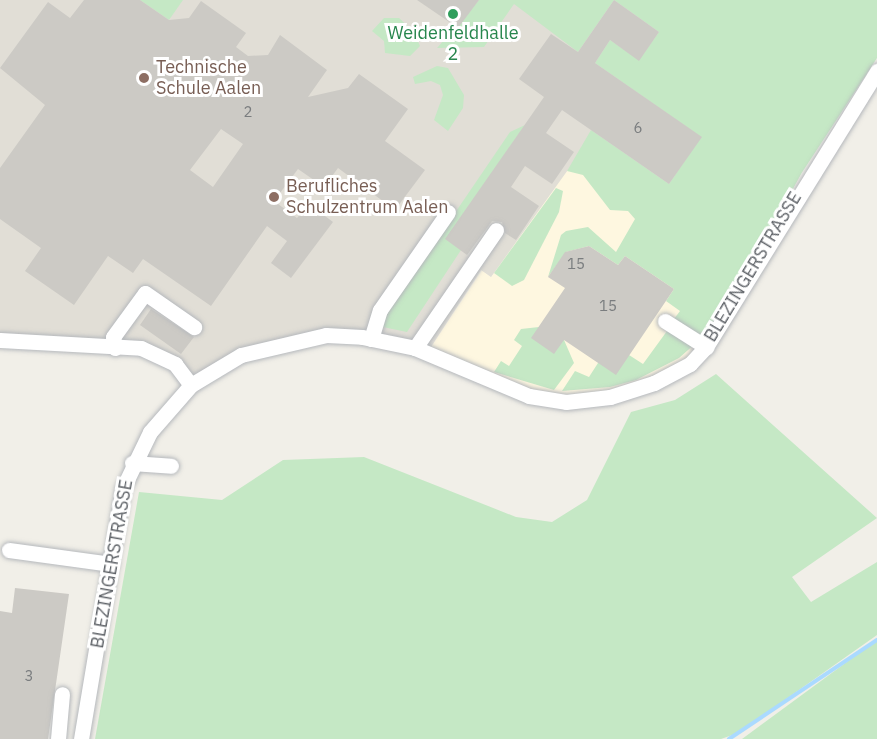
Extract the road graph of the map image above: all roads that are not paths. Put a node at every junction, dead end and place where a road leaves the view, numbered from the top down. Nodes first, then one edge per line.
1 (877, 71) edge
2 (448, 212) dead end
3 (496, 230) dead end
4 (665, 321) dead end
5 (194, 327) dead end
6 (370, 339) junction
7 (0, 340) edge
8 (706, 347) junction
9 (115, 348) junction
10 (416, 348) junction
11 (191, 385) junction
12 (132, 463) junction
13 (171, 466) dead end
14 (9, 550) dead end
15 (111, 564) junction
16 (62, 694) dead end
17 (58, 739) edge
18 (81, 739) edge

1 - 8 street, BLEZINGERSTRASSE
2 - 6 street
3 - 10 street
4 - 8 street
5 - 9 street
6 - 10 street, BLEZINGERSTRASSE
6 - 11 street, BLEZINGERSTRASSE
7 - 9 street
8 - 10 street, BLEZINGERSTRASSE
9 - 11 street
11 - 12 street, BLEZINGERSTRASSE
12 - 13 street
12 - 15 street, BLEZINGERSTRASSE
14 - 15 street
15 - 18 street, BLEZINGERSTRASSE
16 - 17 street

